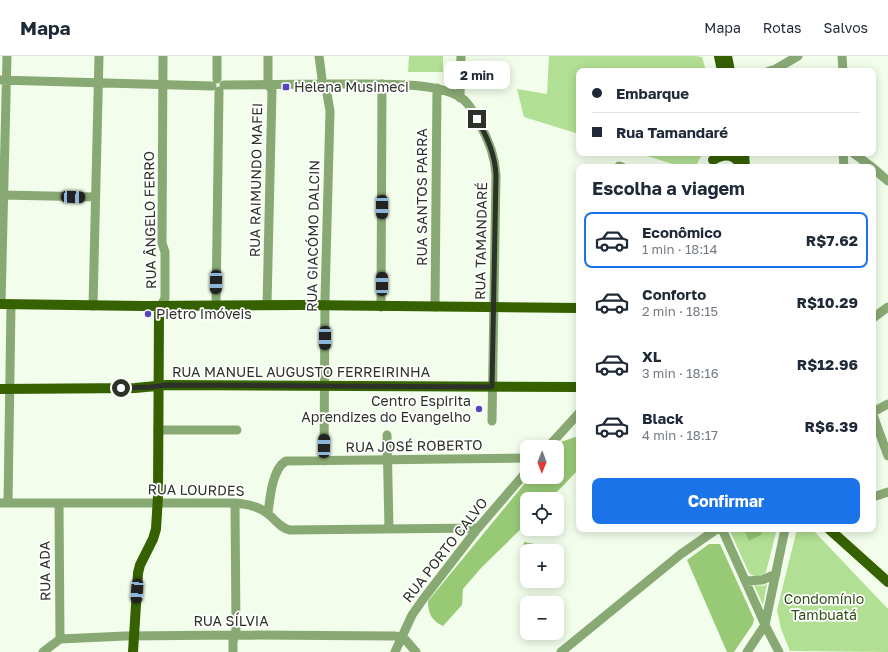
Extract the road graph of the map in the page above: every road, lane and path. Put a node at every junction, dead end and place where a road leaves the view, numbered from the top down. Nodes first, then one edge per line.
1 (7, 56) edge
2 (99, 56) edge
3 (163, 56) edge
4 (217, 56) edge
5 (268, 56) edge
6 (319, 56) edge
7 (461, 56) edge
8 (719, 56) edge
9 (727, 56) edge
10 (798, 56) edge
11 (842, 56) edge
12 (721, 68) edge
13 (729, 68) edge
14 (777, 68) edge
15 (843, 68) edge
16 (3, 80) edge
17 (99, 83) junction
18 (324, 84) junction
19 (382, 84) junction
20 (163, 85) junction
21 (268, 85) junction
22 (218, 86) junction
23 (437, 88) junction
24 (460, 98) junction
25 (730, 156) edge
26 (857, 156) edge
27 (741, 164) edge
28 (869, 164) edge
29 (876, 170) edge
30 (888, 181) edge
31 (3, 195) junction
32 (95, 197) junction
33 (0, 304) edge
34 (11, 305) junction
35 (216, 305) junction
36 (267, 305) junction
37 (93, 306) junction
38 (162, 306) junction
39 (325, 306) junction
40 (381, 307) junction
41 (435, 307) junction
42 (888, 307) edge
43 (493, 308) junction
44 (576, 308) edge
45 (876, 316) edge
46 (159, 386) junction
47 (325, 386) junction
48 (492, 387) junction
49 (576, 387) edge
50 (5, 389) edge
51 (888, 404) edge
52 (876, 411) edge
53 (576, 416) edge
54 (492, 421) dead end
55 (876, 422) edge
56 (158, 430) junction
57 (237, 430) dead end
58 (387, 435) dead end
59 (554, 440) edge
60 (888, 456) edge
61 (520, 458) edge
62 (387, 460) junction
63 (324, 461) junction
64 (520, 479) edge
65 (888, 492) edge
66 (876, 496) edge
67 (158, 502) junction
68 (4, 503) edge
69 (59, 503) junction
70 (235, 503) junction
71 (268, 513) junction
72 (478, 528) junction
73 (389, 529) junction
74 (713, 532) edge
75 (723, 532) edge
76 (784, 532) edge
77 (832, 532) edge
78 (843, 532) edge
79 (776, 574) junction
80 (888, 574) edge
81 (746, 581) junction
82 (888, 582) edge
83 (765, 625) junction
84 (235, 635) junction
85 (134, 636) junction
86 (403, 637) junction
87 (60, 639) junction
88 (44, 652) edge
89 (133, 652) edge
90 (233, 652) edge
91 (395, 652) edge
92 (416, 652) edge
93 (561, 652) edge
94 (746, 652) edge
95 (779, 652) edge

1 - 16 street
2 - 17 street
3 - 20 street, RUA ÂNGELO FERRO
4 - 22 street
5 - 21 street, RUA RAIMUNDO MAFEI
6 - 18 street, RUA GIACÓMO DALCIN
7 - 24 street
8 - 12 main road
9 - 13 main road
10 - 14 street
11 - 15 street
16 - 17 street, RUA TAMANDARÉ
16 - 31 street
17 - 20 street, RUA TAMANDARÉ
17 - 32 street
18 - 19 street, RUA TAMANDARÉ
18 - 21 street, RUA TAMANDARÉ
18 - 39 street, RUA GIACÓMO DALCIN
19 - 23 street, RUA TAMANDARÉ
19 - 40 street
20 - 22 street, RUA TAMANDARÉ
20 - 38 street, RUA ÂNGELO FERRO
21 - 22 street, RUA TAMANDARÉ
21 - 36 street, RUA RAIMUNDO MAFEI
22 - 35 street
23 - 24 street, RUA TAMANDARÉ
23 - 41 street, RUA SANTOS PARRA
24 - 43 street, RUA TAMANDARÉ
25 - 27 main road
26 - 28 street
29 - 30 street
31 - 32 street
31 - 33 street
32 - 37 street
33 - 34 main road
34 - 37 main road
34 - 50 street
35 - 36 main road
35 - 38 main road
36 - 39 main road
37 - 38 main road
38 - 46 main road, RUA ÂNGELO FERRO
39 - 40 main road
39 - 47 street, RUA GIACÓMO DALCIN
40 - 41 main road
41 - 43 main road
42 - 45 street
43 - 44 main road
43 - 48 street, RUA TAMANDARÉ
46 - 47 main road, RUA MANUEL AUGUSTO FERREIRINHA
46 - 50 main road, RUA MANUEL AUGUSTO FERREIRINHA
46 - 56 main road, RUA ÂNGELO FERRO
47 - 48 main road, RUA MANUEL AUGUSTO FERREIRINHA
47 - 63 street, RUA GIACÓMO DALCIN
48 - 49 main road, RUA MANUEL AUGUSTO FERREIRINHA
48 - 54 street, RUA TAMANDARÉ
50 - 68 street
51 - 52 street
53 - 59 street
55 - 60 street
56 - 57 street
56 - 67 main road, RUA ÂNGELO FERRO
58 - 62 street
61 - 62 street, RUA JOSÉ ROBERTO
62 - 63 street, RUA JOSÉ ROBERTO
62 - 73 street
63 - 71 street, RUA JOSÉ ROBERTO
64 - 72 street, RUA PORTO CALVO
65 - 66 street
67 - 69 street, RUA LOURDES
67 - 70 street, RUA LOURDES
67 - 85 main road, RUA ÂNGELO FERRO
68 - 69 street, RUA LOURDES
69 - 87 street, RUA ADA
70 - 71 street, RUA LOURDES
70 - 84 street
71 - 73 street, RUA LOURDES
72 - 73 street, RUA LOURDES
72 - 86 street, RUA PORTO CALVO
74 - 93 street
75 - 81 street
76 - 79 street
77 - 82 main road
78 - 80 main road
79 - 81 street
79 - 83 street
81 - 83 street
83 - 94 street
83 - 95 street
84 - 85 street, RUA SÍLVIA
84 - 86 street, RUA SÍLVIA
84 - 90 street
85 - 87 street, RUA SÍLVIA
85 - 89 main road, RUA ÂNGELO FERRO
86 - 91 street, RUA PORTO CALVO
86 - 92 street
87 - 88 street

